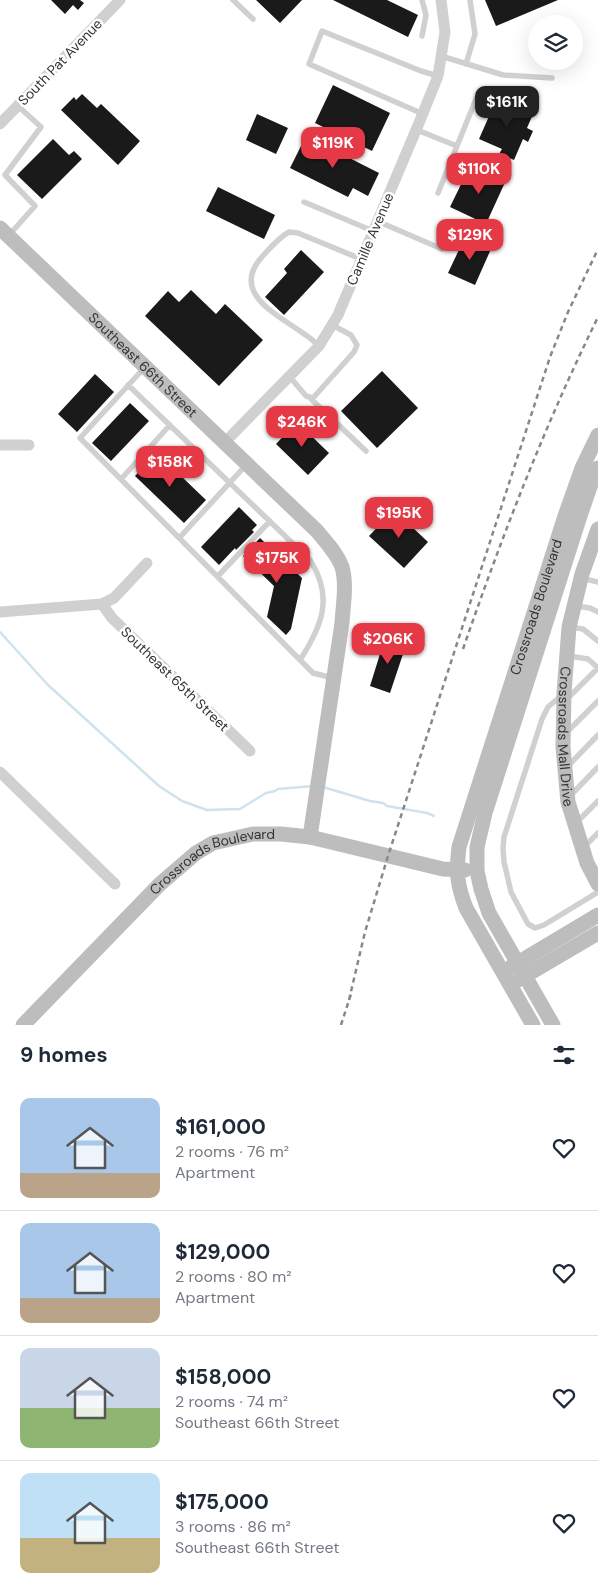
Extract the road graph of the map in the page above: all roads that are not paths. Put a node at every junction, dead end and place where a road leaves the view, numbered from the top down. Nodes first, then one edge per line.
1 (120, 0) edge
2 (233, 0) edge
3 (422, 0) edge
4 (441, 0) edge
5 (470, 0) edge
6 (254, 19) dead end
7 (422, 36) dead end
8 (441, 56) junction
9 (466, 64) junction
10 (438, 76) junction
11 (552, 78) dead end
12 (476, 99) dead end
13 (18, 106) junction
14 (423, 114) junction
15 (0, 124) edge
16 (417, 130) junction
17 (457, 146) junction
18 (438, 194) dead end
19 (304, 202) dead end
20 (375, 226) junction
21 (4, 232) edge
22 (442, 249) dead end
23 (361, 259) junction
24 (332, 326) junction
25 (319, 346) junction
26 (145, 367) junction
27 (290, 377) junction
28 (128, 385) junction
29 (309, 397) junction
30 (170, 425) junction
31 (598, 435) edge
32 (225, 442) junction
33 (29, 445) dead end
34 (0, 446) edge
35 (366, 451) dead end
36 (247, 464) junction
37 (598, 468) edge
38 (122, 478) junction
39 (229, 482) junction
40 (270, 521) junction
41 (598, 528) edge
42 (180, 537) junction
43 (593, 556) edge
44 (147, 563) dead end
45 (218, 576) junction
46 (581, 578) junction
47 (598, 582) edge
48 (102, 604) junction
49 (574, 606) junction
50 (0, 612) edge
51 (598, 612) edge
52 (569, 627) junction
53 (598, 641) edge
54 (566, 655) junction
55 (300, 660) junction
56 (598, 668) edge
57 (333, 678) junction
58 (564, 698) junction
59 (598, 701) edge
60 (598, 735) edge
61 (564, 736) junction
62 (250, 751) dead end
63 (598, 767) edge
64 (565, 768) junction
65 (0, 772) edge
66 (568, 798) junction
67 (598, 801) edge
68 (575, 824) junction
69 (598, 833) edge
70 (310, 837) junction
71 (582, 849) junction
72 (594, 867) edge
73 (456, 869) junction
74 (476, 871) junction
75 (115, 884) dead end
76 (598, 884) edge
77 (598, 892) edge
78 (598, 915) edge
79 (598, 933) edge
80 (521, 970) junction
81 (507, 978) junction
82 (22, 1025) edge
83 (533, 1025) edge
84 (553, 1025) edge

1 - 13 street, South Pat Avenue
2 - 6 lane
3 - 7 lane
4 - 8 street, Camille Avenue
5 - 9 lane
8 - 9 lane
8 - 10 street, Camille Avenue
9 - 11 lane
10 - 14 street, Camille Avenue
10 - 14 lane
12 - 17 lane
13 - 15 street, South Pat Avenue
13 - 21 lane
14 - 16 street, Camille Avenue
16 - 17 lane
16 - 20 street, Camille Avenue
17 - 18 lane
19 - 20 lane
20 - 22 lane
20 - 23 street, Camille Avenue
21 - 26 main road, Southeast 66th Street
23 - 24 street, Camille Avenue
23 - 25 lane
24 - 25 street, Camille Avenue
24 - 29 lane
25 - 27 street, Camille Avenue
26 - 28 lane
26 - 32 main road, Southeast 66th Street
27 - 29 lane
27 - 32 street, Camille Avenue
28 - 30 lane
28 - 38 lane
29 - 35 lane
30 - 38 lane
30 - 39 lane
31 - 73 main road, Crossroads Boulevard
32 - 36 main road, Southeast 66th Street
33 - 34 street
36 - 39 lane
36 - 57 main road, Southeast 66th Street
37 - 74 main road, Crossroads Boulevard
38 - 42 lane
39 - 40 lane
39 - 42 lane
40 - 45 lane
40 - 55 lane
41 - 43 main road, Crossroads Mall Drive
42 - 45 lane
43 - 46 main road, Crossroads Mall Drive
44 - 48 street
45 - 55 lane
46 - 47 lane
46 - 49 main road, Crossroads Mall Drive
48 - 50 street
48 - 62 street, Southeast 65th Street
49 - 51 lane
49 - 52 main road, Crossroads Mall Drive
52 - 53 lane
52 - 54 main road, Crossroads Mall Drive
54 - 56 lane
54 - 58 main road, Crossroads Mall Drive
55 - 57 lane
56 - 58 lane
57 - 70 main road, Southeast 66th Street
58 - 61 main road, Crossroads Mall Drive
58 - 77 lane
59 - 61 lane
60 - 64 lane
61 - 64 main road, Crossroads Mall Drive
63 - 66 lane
64 - 66 main road, Crossroads Mall Drive
65 - 75 street
66 - 68 main road, Crossroads Mall Drive
67 - 68 lane
68 - 71 main road, Crossroads Mall Drive
69 - 71 lane
70 - 73 main road, Crossroads Boulevard
70 - 82 main road, Crossroads Boulevard
71 - 72 main road, Crossroads Mall Drive
72 - 76 main road, Crossroads Mall Drive
73 - 74 main road, Crossroads Boulevard
73 - 81 main road
74 - 80 main road
78 - 80 main road
79 - 80 main road
80 - 81 main road
80 - 84 main road
81 - 83 main road

